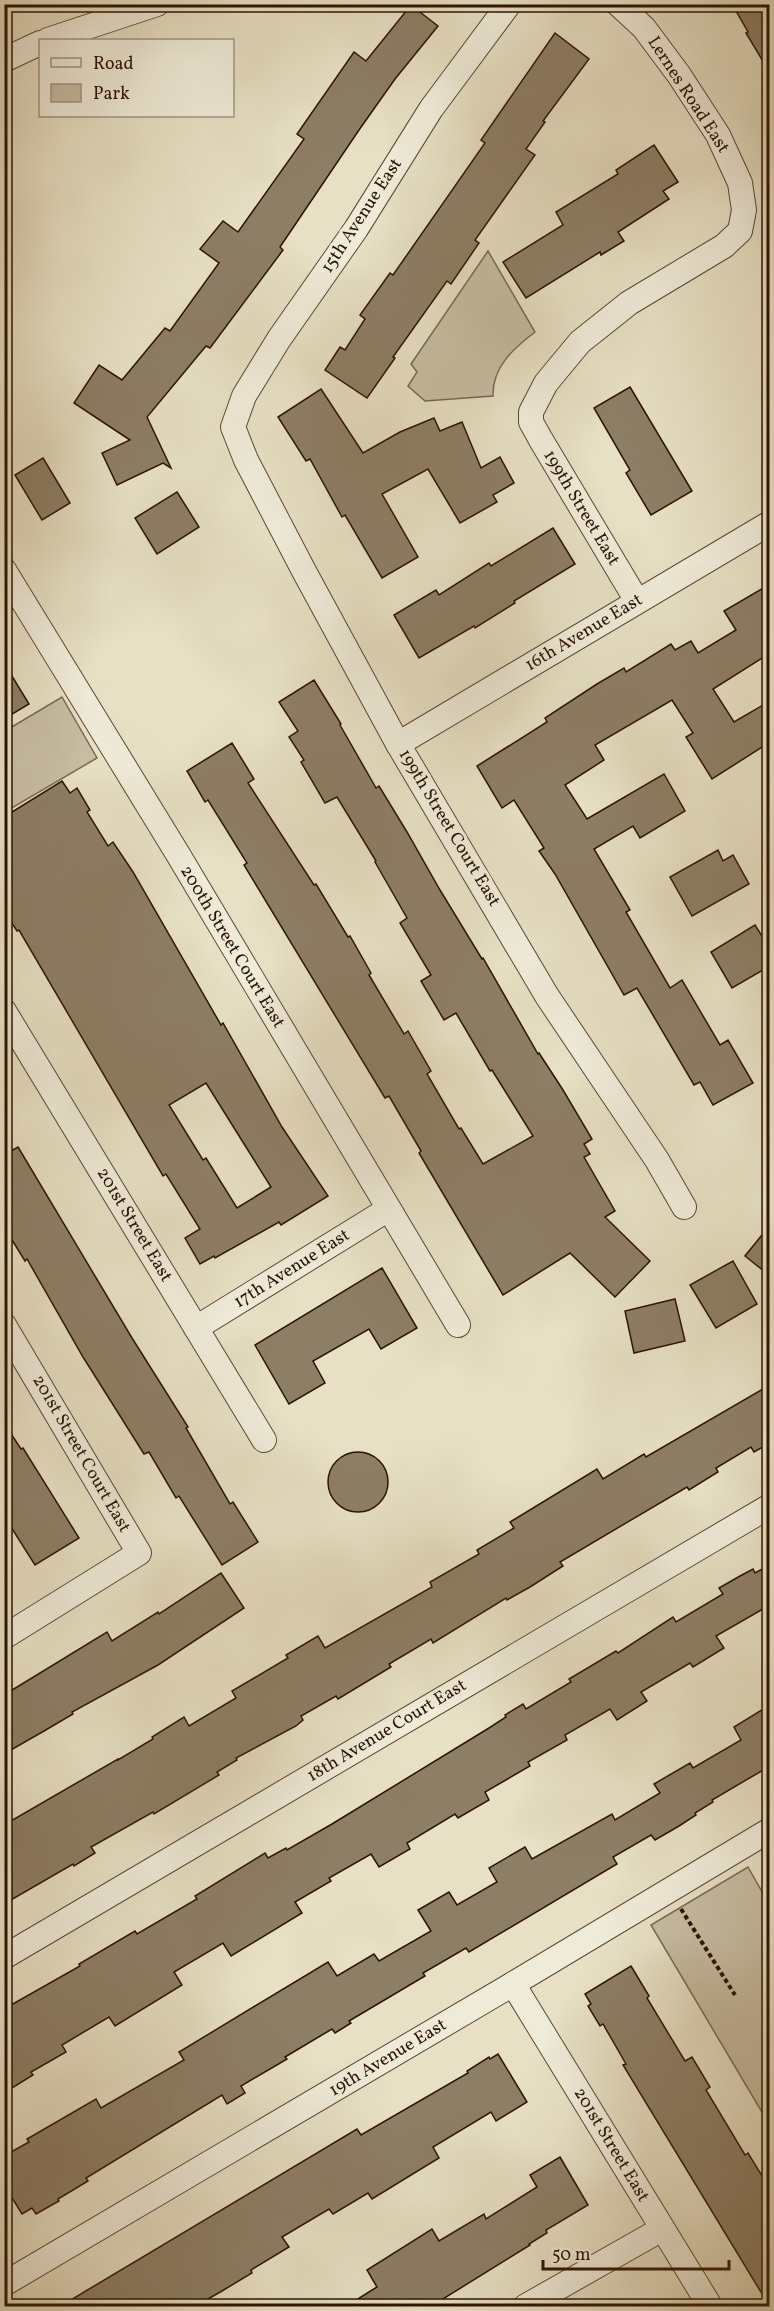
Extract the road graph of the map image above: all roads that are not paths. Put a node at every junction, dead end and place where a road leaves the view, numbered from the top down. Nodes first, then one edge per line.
1 (157, 4) edge
2 (509, 4) edge
3 (618, 4) edge
4 (51, 39) edge
5 (39, 43) edge
6 (4, 60) edge
7 (531, 412) joint
8 (236, 436) joint
9 (770, 523) edge
10 (4, 570) edge
11 (637, 601) junction
12 (398, 744) junction
13 (4, 1011) edge
14 (684, 1207) dead end
15 (387, 1210) junction
16 (458, 1325) dead end
17 (196, 1328) junction
18 (7, 1334) edge
19 (264, 1440) dead end
20 (770, 1506) edge
21 (4, 1637) edge
22 (770, 1830) edge
23 (4, 1957) edge
24 (513, 1984) junction
25 (662, 2229) junction
26 (5, 2282) edge
27 (526, 2307) edge
28 (710, 2307) edge

1 - 4 street
2 - 8 street, 15th Avenue East
3 - 7 street, Lernes Road East
5 - 6 street
7 - 11 street, 199th Street East
8 - 12 street, 199th Street Court East
9 - 11 street, 16th Avenue East
10 - 15 street, 200th Street Court East
11 - 12 street, 16th Avenue East
12 - 14 street, 199th Street Court East
13 - 17 street, 201st Street East
15 - 16 street, 200th Street Court East
15 - 17 street, 17th Avenue East
17 - 19 street, 201st Street East
18 - 21 street, 201st Street Court East
20 - 23 street, 18th Avenue Court East
22 - 24 street, 19th Avenue East
24 - 25 street, 201st Street East
24 - 26 street, 19th Avenue East
25 - 27 street
25 - 28 street, 201st Street East

